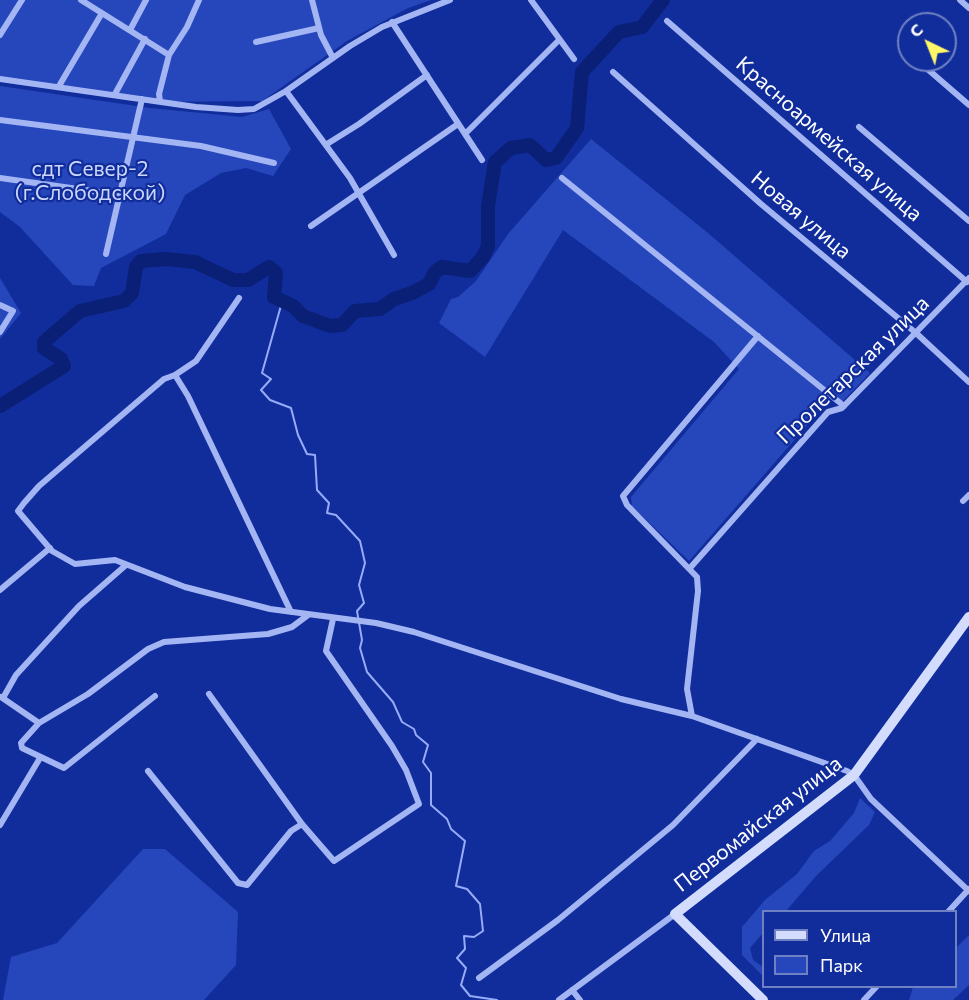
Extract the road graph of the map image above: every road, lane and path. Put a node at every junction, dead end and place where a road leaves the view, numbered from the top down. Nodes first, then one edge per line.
1 (22, 0) edge
2 (146, 0) edge
3 (199, 0) edge
4 (312, 0) edge
5 (450, 0) edge
6 (531, 0) edge
7 (960, 0) edge
8 (86, 1) edge
9 (969, 8) edge
10 (102, 12) junction
11 (667, 21) dead end
12 (392, 22) junction
13 (319, 28) junction
14 (130, 30) junction
15 (0, 35) edge
16 (145, 39) junction
17 (559, 40) junction
18 (256, 42) dead end
19 (170, 55) junction
20 (333, 58) junction
21 (573, 59) dead end
22 (613, 72) dead end
23 (931, 72) edge
24 (427, 75) junction
25 (0, 79) edge
26 (59, 86) junction
27 (286, 91) junction
28 (115, 94) junction
29 (142, 99) junction
30 (160, 101) junction
31 (969, 105) edge
32 (0, 120) edge
33 (458, 123) junction
34 (859, 127) dead end
35 (465, 134) junction
36 (133, 137) junction
37 (327, 144) junction
38 (482, 160) dead end
39 (274, 163) dead end
40 (0, 178) edge
41 (562, 178) dead end
42 (358, 193) junction
43 (121, 195) junction
44 (969, 221) edge
45 (311, 226) dead end
46 (106, 254) dead end
47 (394, 255) dead end
48 (968, 281) edge
49 (239, 298) dead end
50 (0, 305) edge
51 (0, 332) edge
52 (916, 333) junction
53 (758, 336) junction
54 (175, 375) junction
55 (969, 381) edge
56 (844, 406) junction
57 (969, 495) edge
58 (963, 501) dead end
59 (50, 548) junction
60 (126, 565) junction
61 (690, 568) junction
62 (0, 590) edge
63 (291, 612) junction
64 (308, 615) junction
65 (969, 617) edge
66 (333, 619) junction
67 (209, 693) dead end
68 (155, 696) dead end
69 (1, 698) edge
70 (692, 716) junction
71 (39, 723) junction
72 (758, 739) junction
73 (40, 758) junction
74 (148, 771) dead end
75 (854, 775) junction
76 (0, 824) edge
77 (302, 824) junction
78 (969, 890) edge
79 (950, 910) edge
80 (675, 914) junction
81 (478, 978) dead end
82 (876, 988) edge
83 (572, 990) junction
84 (559, 1000) edge
85 (580, 1000) edge
86 (763, 1000) edge
87 (864, 1000) edge

1 - 15 street
2 - 14 street
3 - 19 street
4 - 13 street
5 - 12 street
6 - 17 street
7 - 9 street
8 - 10 street
10 - 14 street
10 - 26 street
11 - 48 street, Красноармейская улица
12 - 20 street
12 - 24 street
13 - 18 street
13 - 20 street
14 - 16 street
16 - 19 street
16 - 28 street
17 - 21 street
17 - 35 street
19 - 30 street
20 - 27 street
22 - 52 street, Новая улица
23 - 31 street
24 - 33 street
24 - 37 street
25 - 26 street
26 - 28 street
27 - 30 street
27 - 37 street
28 - 29 street
29 - 30 street
29 - 36 street
32 - 36 street
33 - 35 street
33 - 42 street
34 - 44 street
35 - 38 street
36 - 39 street
36 - 43 street
37 - 42 street
40 - 43 street
41 - 53 street
42 - 45 street
42 - 47 street
43 - 46 street
48 - 52 street, Пролетарская улица
49 - 54 street
50 - 51 street
52 - 55 street, Новая улица
52 - 56 street, Пролетарская улица
53 - 56 street
53 - 61 street
54 - 59 street
54 - 63 street
56 - 61 street, Пролетарская улица
57 - 58 street
59 - 60 street
59 - 62 street
60 - 63 street
60 - 69 street
61 - 70 street
63 - 64 street
64 - 66 street
64 - 71 street
65 - 75 street, Первомайская улица
66 - 70 street
66 - 77 street
67 - 77 street
68 - 73 street
69 - 71 street
70 - 72 street
71 - 73 street
72 - 75 street
72 - 81 street
73 - 76 street
74 - 77 street
75 - 78 street
75 - 80 street, Первомайская улица
78 - 79 street
80 - 83 street, Первомайская улица
80 - 86 street
82 - 87 street
83 - 84 street, Первомайская улица
83 - 85 street

